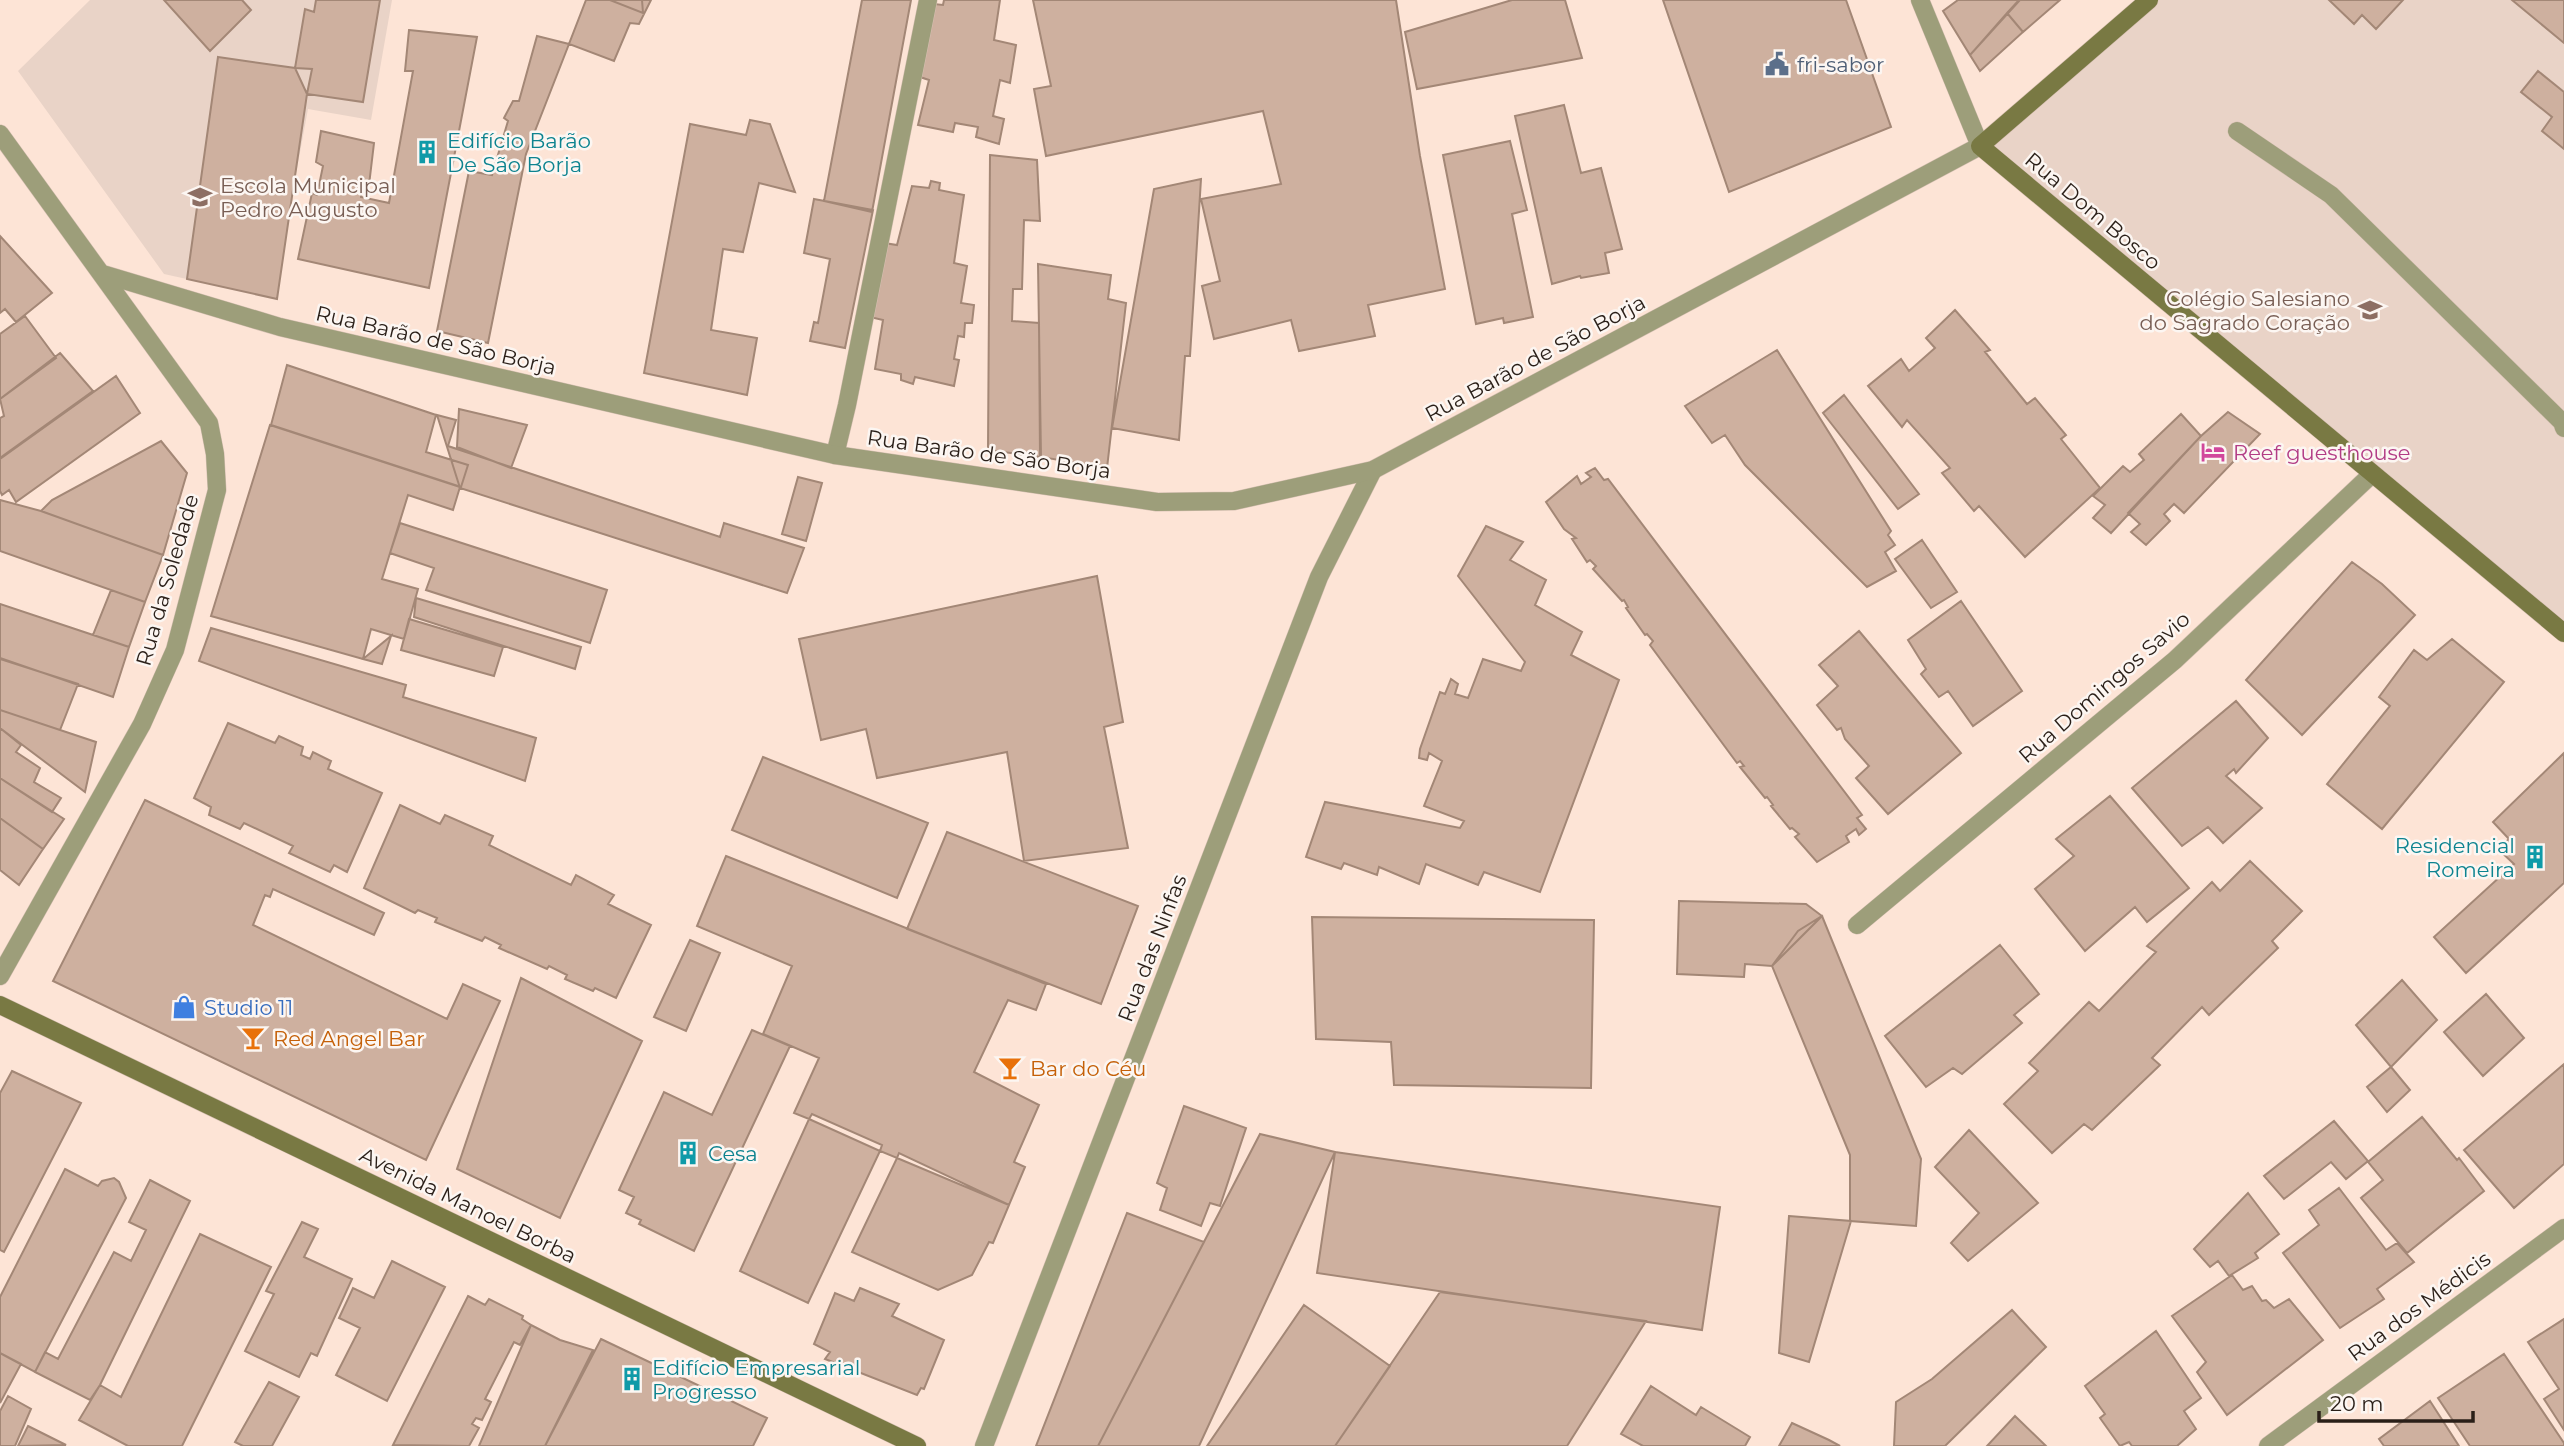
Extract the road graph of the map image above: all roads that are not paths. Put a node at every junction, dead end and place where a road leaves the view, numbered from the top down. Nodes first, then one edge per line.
1 (929, 0) edge
2 (1920, 0) edge
3 (2149, 0) edge
4 (2237, 131) dead end
5 (0, 134) edge
6 (1980, 146) junction
7 (103, 274) junction
8 (2564, 428) edge
9 (835, 455) junction
10 (1373, 470) junction
11 (2372, 474) junction
12 (2564, 633) edge
13 (1857, 925) dead end
14 (0, 976) edge
15 (0, 1005) edge
16 (2564, 1228) edge
17 (916, 1446) edge
18 (984, 1446) edge
19 (2268, 1446) edge

1 - 9 street
2 - 6 street
3 - 6 main road
4 - 8 street
5 - 7 street
6 - 10 street, Rua Barão de São Borja
6 - 11 main road, Rua Dom Bosco
7 - 9 street, Rua Barão de São Borja
7 - 14 street, Rua da Soledade
9 - 10 street, Rua Barão de São Borja
10 - 18 street, Rua das Ninfas
11 - 12 main road, Rua Dom Bosco
11 - 13 street, Rua Domingos Savio
15 - 17 main road, Avenida Manoel Borba
16 - 19 street, Rua dos Médicis

